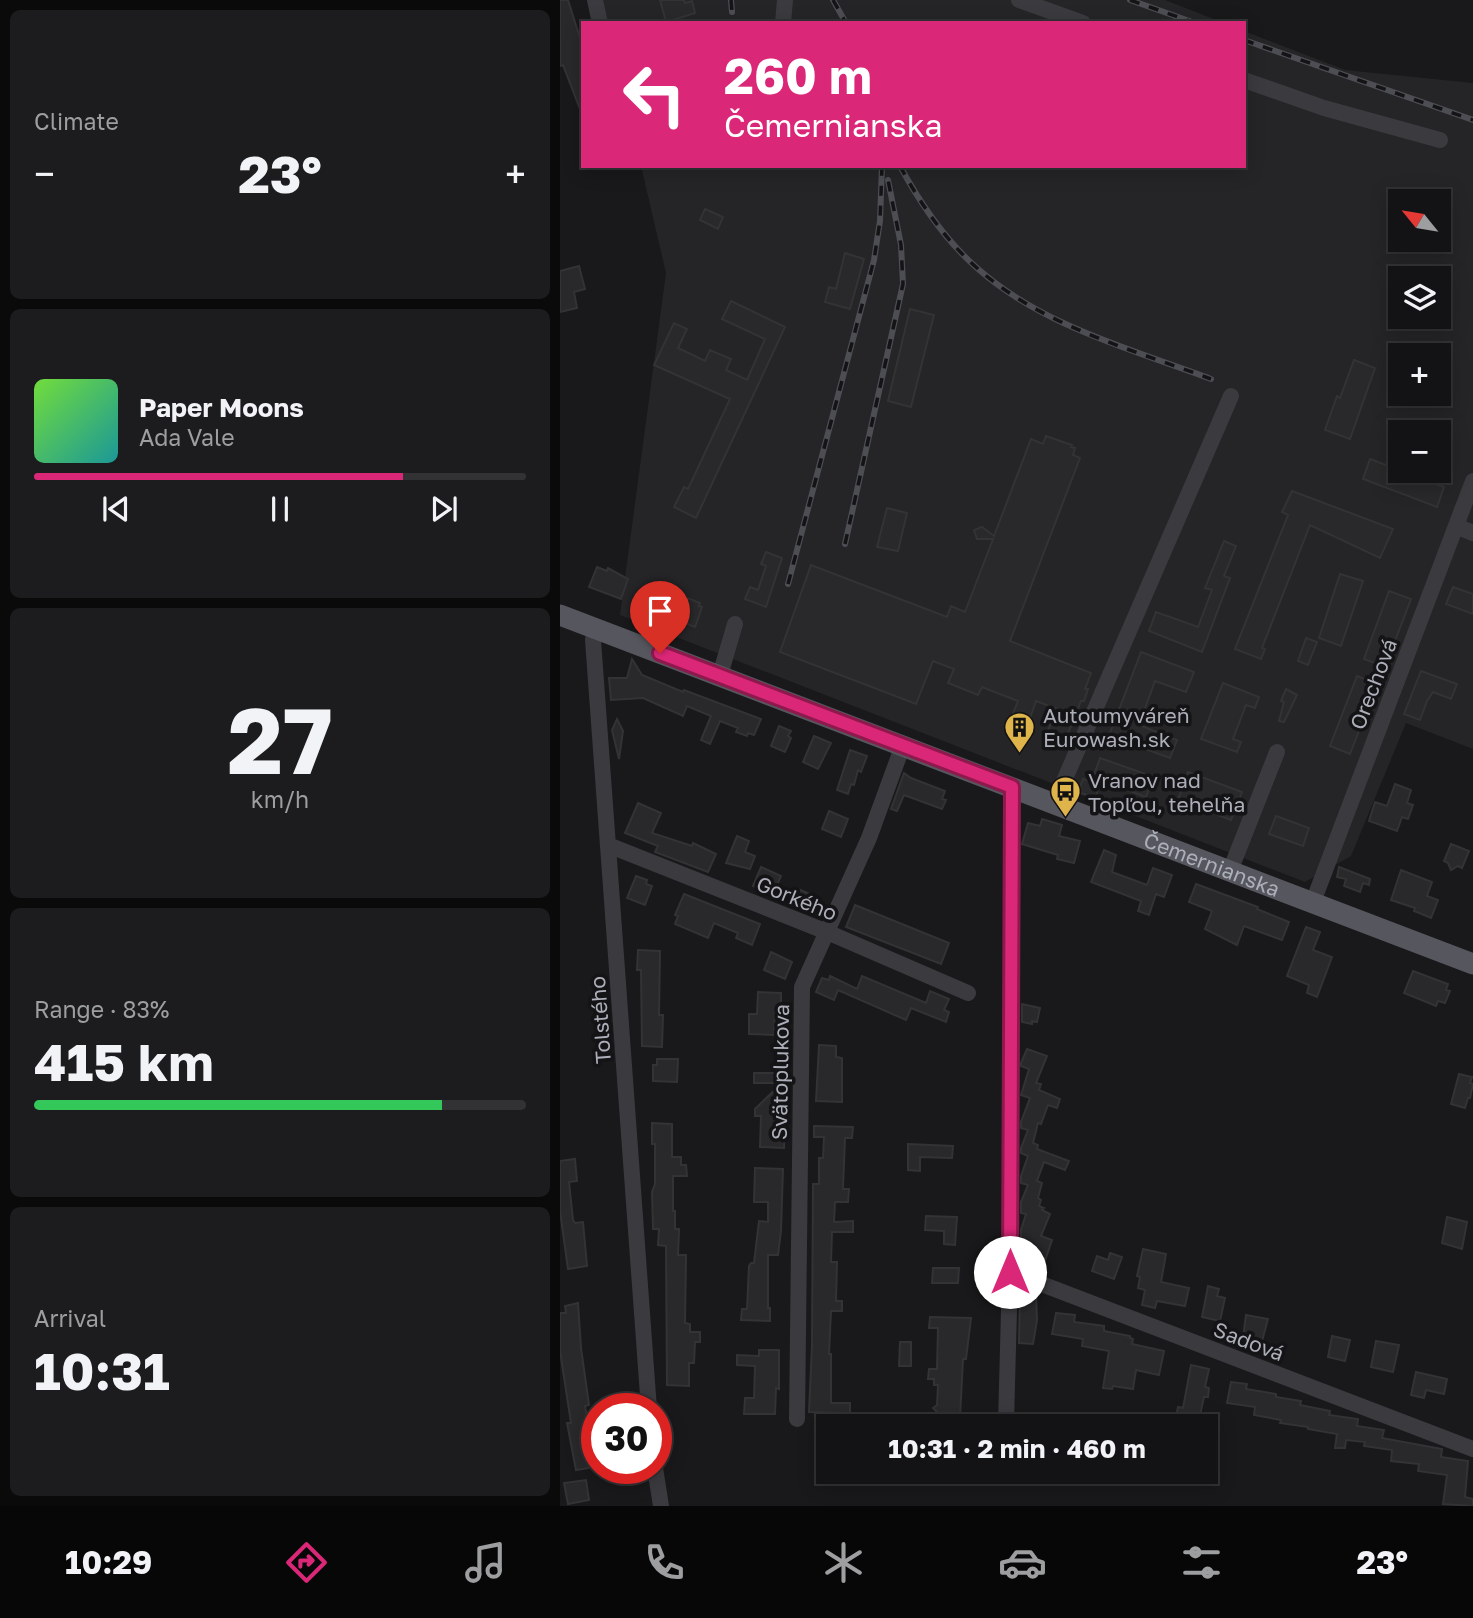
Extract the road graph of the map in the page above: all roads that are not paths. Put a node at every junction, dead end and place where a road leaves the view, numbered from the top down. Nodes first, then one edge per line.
1 (595, 0) edge
2 (785, 0) edge
3 (1019, 0) edge
4 (600, 21) edge
5 (783, 21) edge
6 (1077, 21) edge
7 (1246, 81) edge
8 (1440, 140) dead end
9 (1231, 396) dead end
10 (1473, 481) edge
11 (1456, 526) junction
12 (1473, 533) edge
13 (560, 615) edge
14 (736, 624) dead end
15 (595, 629) junction
16 (720, 675) junction
17 (903, 745) junction
18 (1277, 752) dead end
19 (1012, 787) junction
20 (1054, 804) junction
21 (608, 845) junction
22 (1230, 871) junction
23 (1313, 902) junction
24 (827, 932) junction
25 (1473, 964) edge
26 (968, 993) dead end
27 (1010, 1272) junction
28 (648, 1393) edge
29 (1006, 1414) edge
30 (797, 1419) dead end
31 (1473, 1449) edge
32 (658, 1484) edge
33 (661, 1506) edge

1 - 4 street
2 - 5 street
3 - 6 street
7 - 8 street
9 - 20 street
10 - 11 street, Orechová
11 - 12 street
11 - 23 street, Orechová
13 - 15 main road, Čemernianska
14 - 16 street
15 - 16 main road, Čemernianska
15 - 21 street, Tolstého
16 - 17 main road, Čemernianska
17 - 19 main road, Čemernianska
17 - 24 street, Svätoplukova
18 - 22 street
19 - 20 main road, Čemernianska
19 - 27 street
20 - 22 main road, Čemernianska
21 - 24 street, Gorkého
21 - 28 street, Tolstého
22 - 23 main road, Čemernianska
23 - 25 main road, Čemernianska
24 - 26 street, Gorkého
24 - 30 street, Svätoplukova
27 - 29 street
27 - 31 street, Sadová
32 - 33 street

